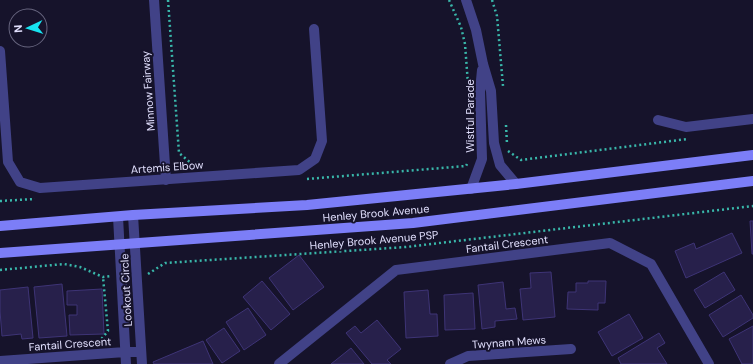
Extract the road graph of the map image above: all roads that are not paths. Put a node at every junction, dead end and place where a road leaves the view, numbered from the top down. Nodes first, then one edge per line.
1 (154, 0) edge
2 (466, 0) edge
3 (314, 29) dead end
4 (0, 51) edge
5 (482, 64) junction
6 (753, 119) edge
7 (658, 120) dead end
8 (753, 155) edge
9 (166, 180) junction
10 (753, 181) edge
11 (516, 184) junction
12 (471, 189) junction
13 (134, 215) junction
14 (118, 217) junction
15 (0, 226) edge
16 (135, 243) junction
17 (119, 244) junction
18 (0, 253) edge
19 (571, 349) dead end
20 (125, 352) junction
21 (141, 352) junction
22 (0, 361) edge
23 (126, 364) edge
24 (142, 364) edge
25 (279, 364) edge
26 (450, 364) edge
27 (709, 364) edge

1 - 9 street, Minnow Fairway
2 - 5 street, Wistful Parade
3 - 9 street, Artemis Elbow
4 - 9 street, Artemis Elbow
5 - 11 street, Wistful Parade
5 - 12 street, Wistful Parade
6 - 7 street
8 - 11 main road, Henley Brook Avenue
10 - 16 main road, Henley Brook Avenue
11 - 12 main road, Henley Brook Avenue
12 - 13 main road, Henley Brook Avenue
13 - 14 main road, Henley Brook Avenue
13 - 16 street, Lookout Circle
14 - 15 main road, Henley Brook Avenue
14 - 17 street, Lookout Circle
16 - 17 main road, Henley Brook Avenue
16 - 21 street, Lookout Circle
17 - 18 main road, Henley Brook Avenue
17 - 20 street, Lookout Circle
19 - 26 street, Twynam Mews
20 - 21 street, Fantail Crescent
20 - 22 street, Fantail Crescent
20 - 23 street, Lookout Circle
21 - 24 street, Lookout Circle
25 - 27 street, Fantail Crescent

